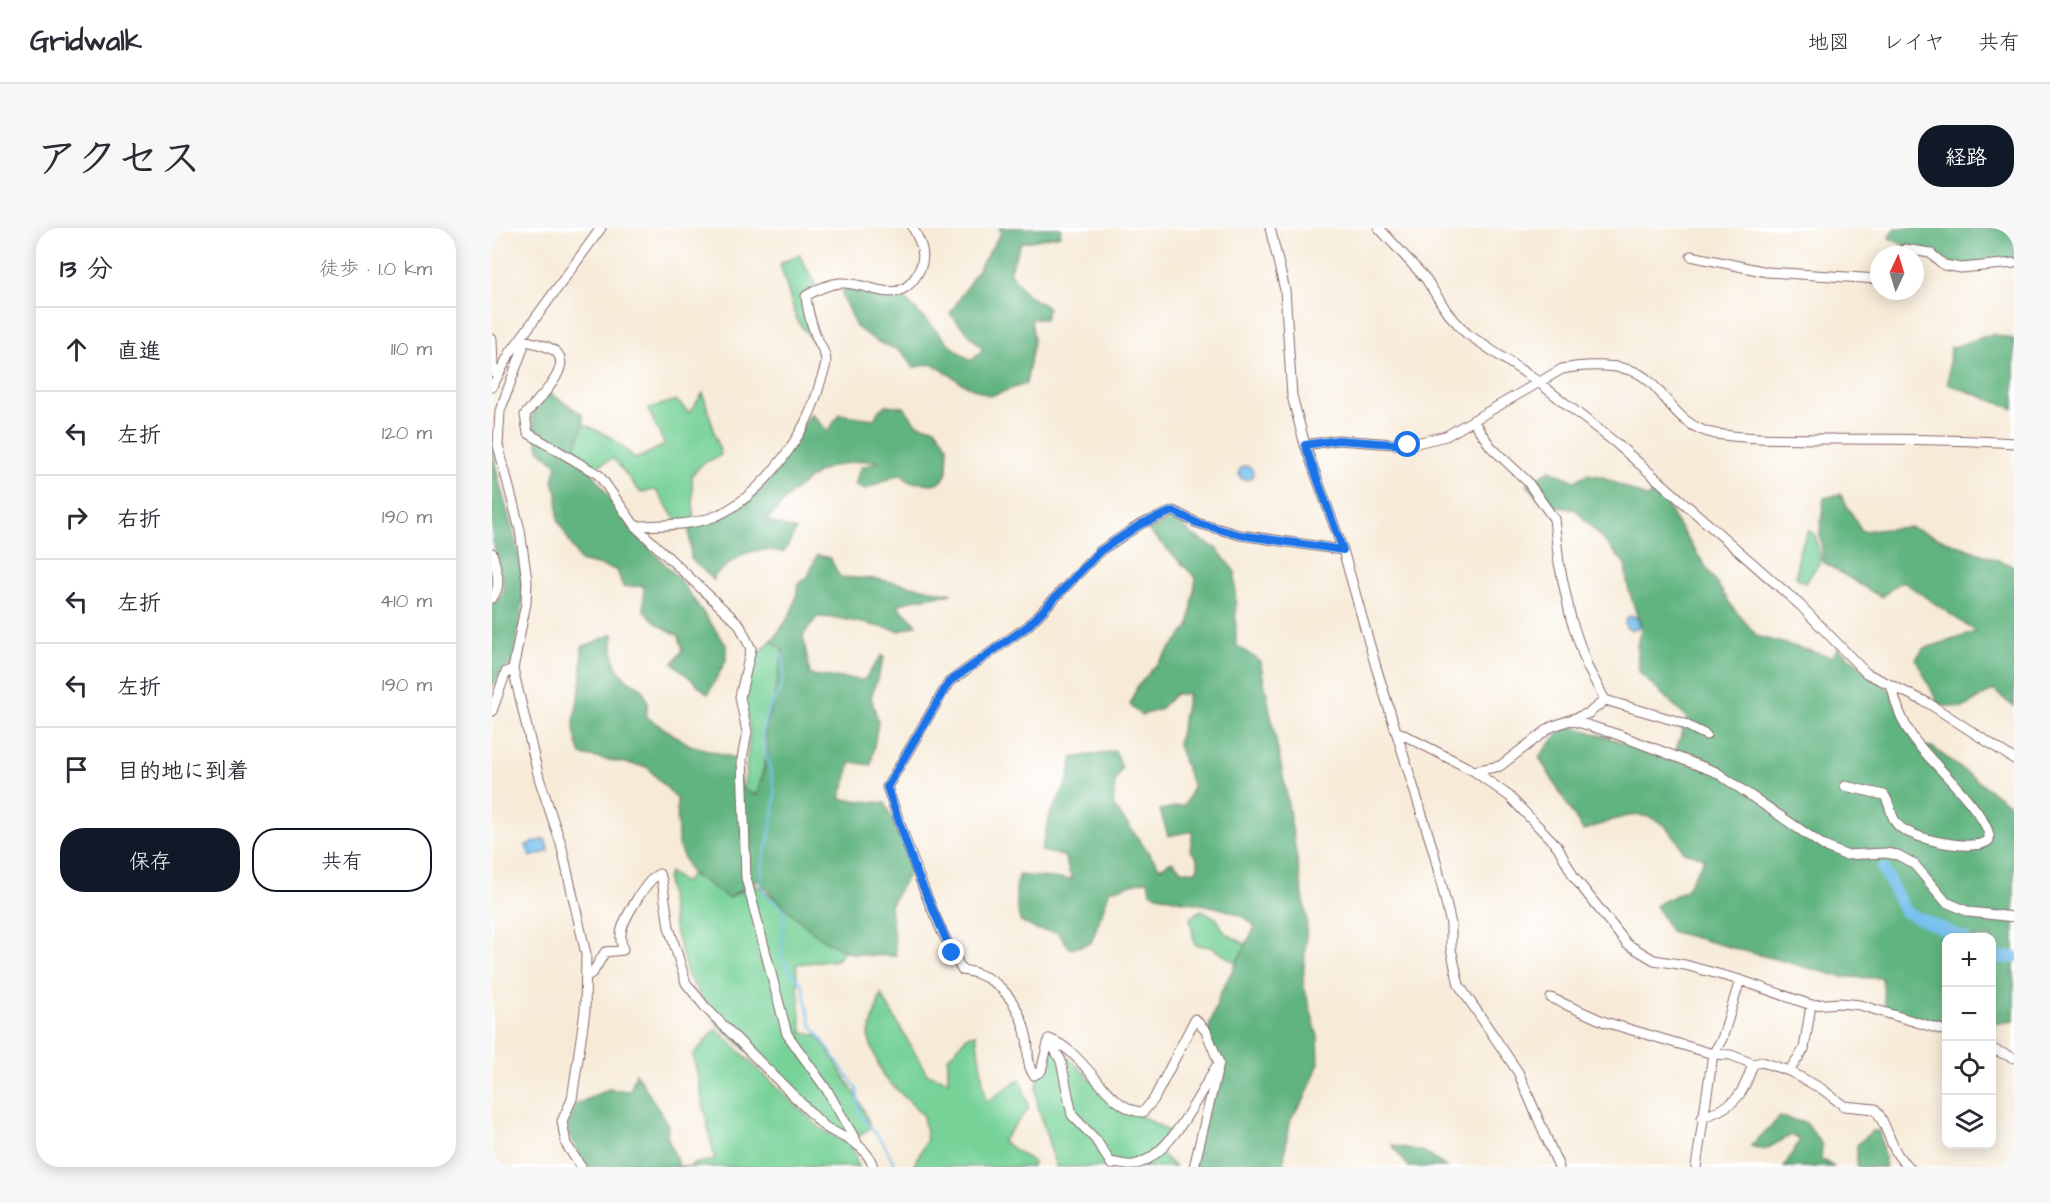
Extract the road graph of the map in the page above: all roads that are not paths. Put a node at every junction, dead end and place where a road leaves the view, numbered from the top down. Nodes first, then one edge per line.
1 (497, 228) edge
2 (601, 228) edge
3 (913, 228) edge
4 (1270, 228) edge
5 (1379, 228) edge
6 (492, 234) edge
7 (1924, 251) edge
8 (1691, 256) dead end
9 (2014, 263) edge
10 (1870, 278) edge
11 (492, 339) edge
12 (520, 339) junction
13 (497, 376) junction
14 (1537, 381) junction
15 (492, 387) edge
16 (1473, 421) junction
17 (2014, 443) edge
18 (1305, 445) junction
19 (635, 526) junction
20 (1343, 550) junction
21 (492, 553) edge
22 (492, 598) edge
23 (513, 669) junction
24 (1892, 687) junction
25 (1605, 700) junction
26 (492, 711) edge
27 (1571, 720) junction
28 (1398, 732) junction
29 (1706, 735) dead end
30 (2014, 759) edge
31 (1474, 771) junction
32 (1845, 786) dead end
33 (2014, 917) edge
34 (587, 976) junction
35 (1740, 980) junction
36 (1551, 998) dead end
37 (1811, 1005) junction
38 (1942, 1030) edge
39 (1049, 1039) junction
40 (1996, 1051) edge
41 (1713, 1054) junction
42 (2014, 1059) edge
43 (1219, 1062) junction
44 (1753, 1064) junction
45 (1789, 1071) junction
46 (1702, 1118) junction
47 (857, 1143) junction
48 (1112, 1164) edge
49 (581, 1167) edge
50 (873, 1167) edge
51 (1194, 1167) edge
52 (1560, 1167) edge
53 (1696, 1167) edge
54 (1909, 1167) edge

1 - 6 street
2 - 12 street
3 - 19 street
4 - 18 street
5 - 14 street
7 - 9 street
8 - 10 street
11 - 13 street
12 - 13 street
12 - 19 street
12 - 23 street
13 - 15 street
14 - 16 street
14 - 17 street
14 - 24 street
16 - 18 street
16 - 25 street
18 - 20 street
19 - 47 street
20 - 28 street
20 - 39 street
21 - 22 street
23 - 26 street
23 - 34 street
24 - 30 street
24 - 32 street
25 - 27 street
25 - 29 street
27 - 31 street
27 - 33 street
28 - 31 street
28 - 52 street
31 - 35 street
34 - 47 street
34 - 49 street
35 - 37 street
35 - 41 street
36 - 41 street
37 - 38 street
37 - 45 street
39 - 43 street
39 - 48 street
40 - 42 street
41 - 44 street
41 - 46 street
43 - 48 street
43 - 51 street
44 - 45 street
44 - 46 street
45 - 54 street
46 - 53 street
47 - 50 street

